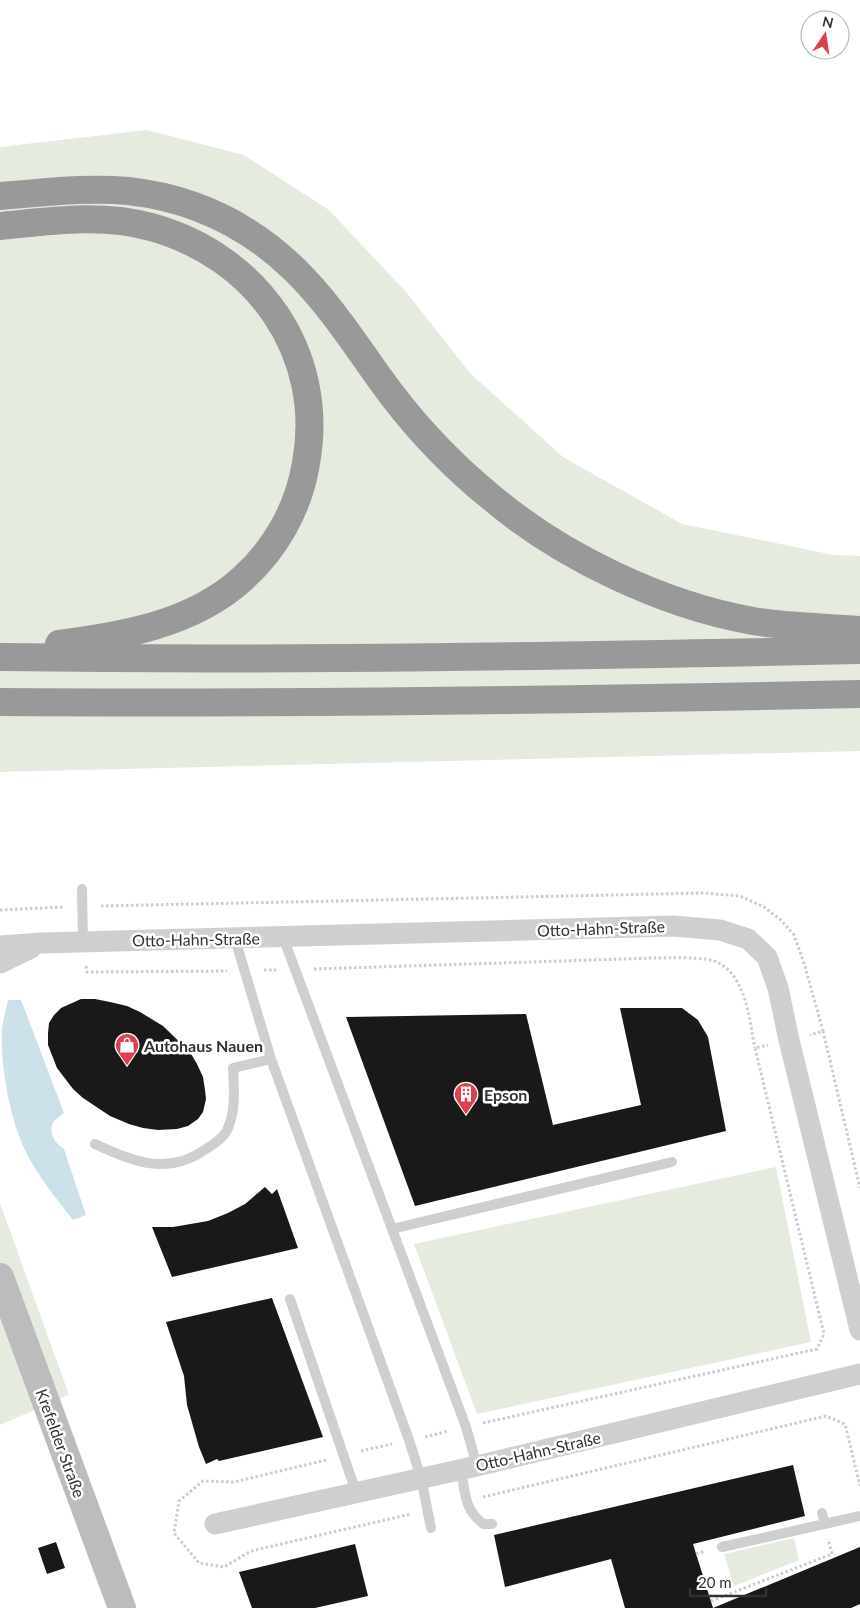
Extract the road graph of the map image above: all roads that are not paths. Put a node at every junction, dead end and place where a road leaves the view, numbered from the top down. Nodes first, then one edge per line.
1 (0, 196) edge
2 (0, 226) edge
3 (860, 630) edge
4 (0, 650) edge
5 (860, 650) edge
6 (0, 657) edge
7 (860, 694) edge
8 (0, 702) edge
9 (82, 889) dead end
10 (283, 937) junction
11 (235, 938) junction
12 (83, 942) junction
13 (42, 943) junction
14 (0, 946) edge
15 (0, 963) edge
16 (271, 1059) junction
17 (95, 1144) dead end
18 (672, 1162) dead end
19 (392, 1229) junction
20 (0, 1277) edge
21 (290, 1299) dead end
22 (860, 1330) edge
23 (860, 1374) edge
24 (469, 1468) junction
25 (421, 1478) junction
26 (356, 1492) junction
27 (822, 1513) dead end
28 (860, 1516) edge
29 (216, 1524) dead end
30 (492, 1524) dead end
31 (825, 1524) junction
32 (431, 1528) dead end
33 (722, 1547) dead end
34 (122, 1608) edge

1 - 3 highway
2 - 4 highway
5 - 6 highway
7 - 8 highway
9 - 12 lane
10 - 11 street, Otto-Hahn-Straße
10 - 19 lane
10 - 22 street, Otto-Hahn-Straße
11 - 12 street, Otto-Hahn-Straße
11 - 16 lane
12 - 13 street, Otto-Hahn-Straße
13 - 14 street, Otto-Hahn-Straße
13 - 15 street, Otto-Hahn-Straße
16 - 17 lane
16 - 25 lane
18 - 19 lane
19 - 24 lane
20 - 34 main road, Krefelder Straße
21 - 26 lane
23 - 24 street, Otto-Hahn-Straße
24 - 25 street, Otto-Hahn-Straße
24 - 30 lane
25 - 26 street, Otto-Hahn-Straße
25 - 32 lane
26 - 29 street, Otto-Hahn-Straße
27 - 31 lane
28 - 31 lane
31 - 33 lane

